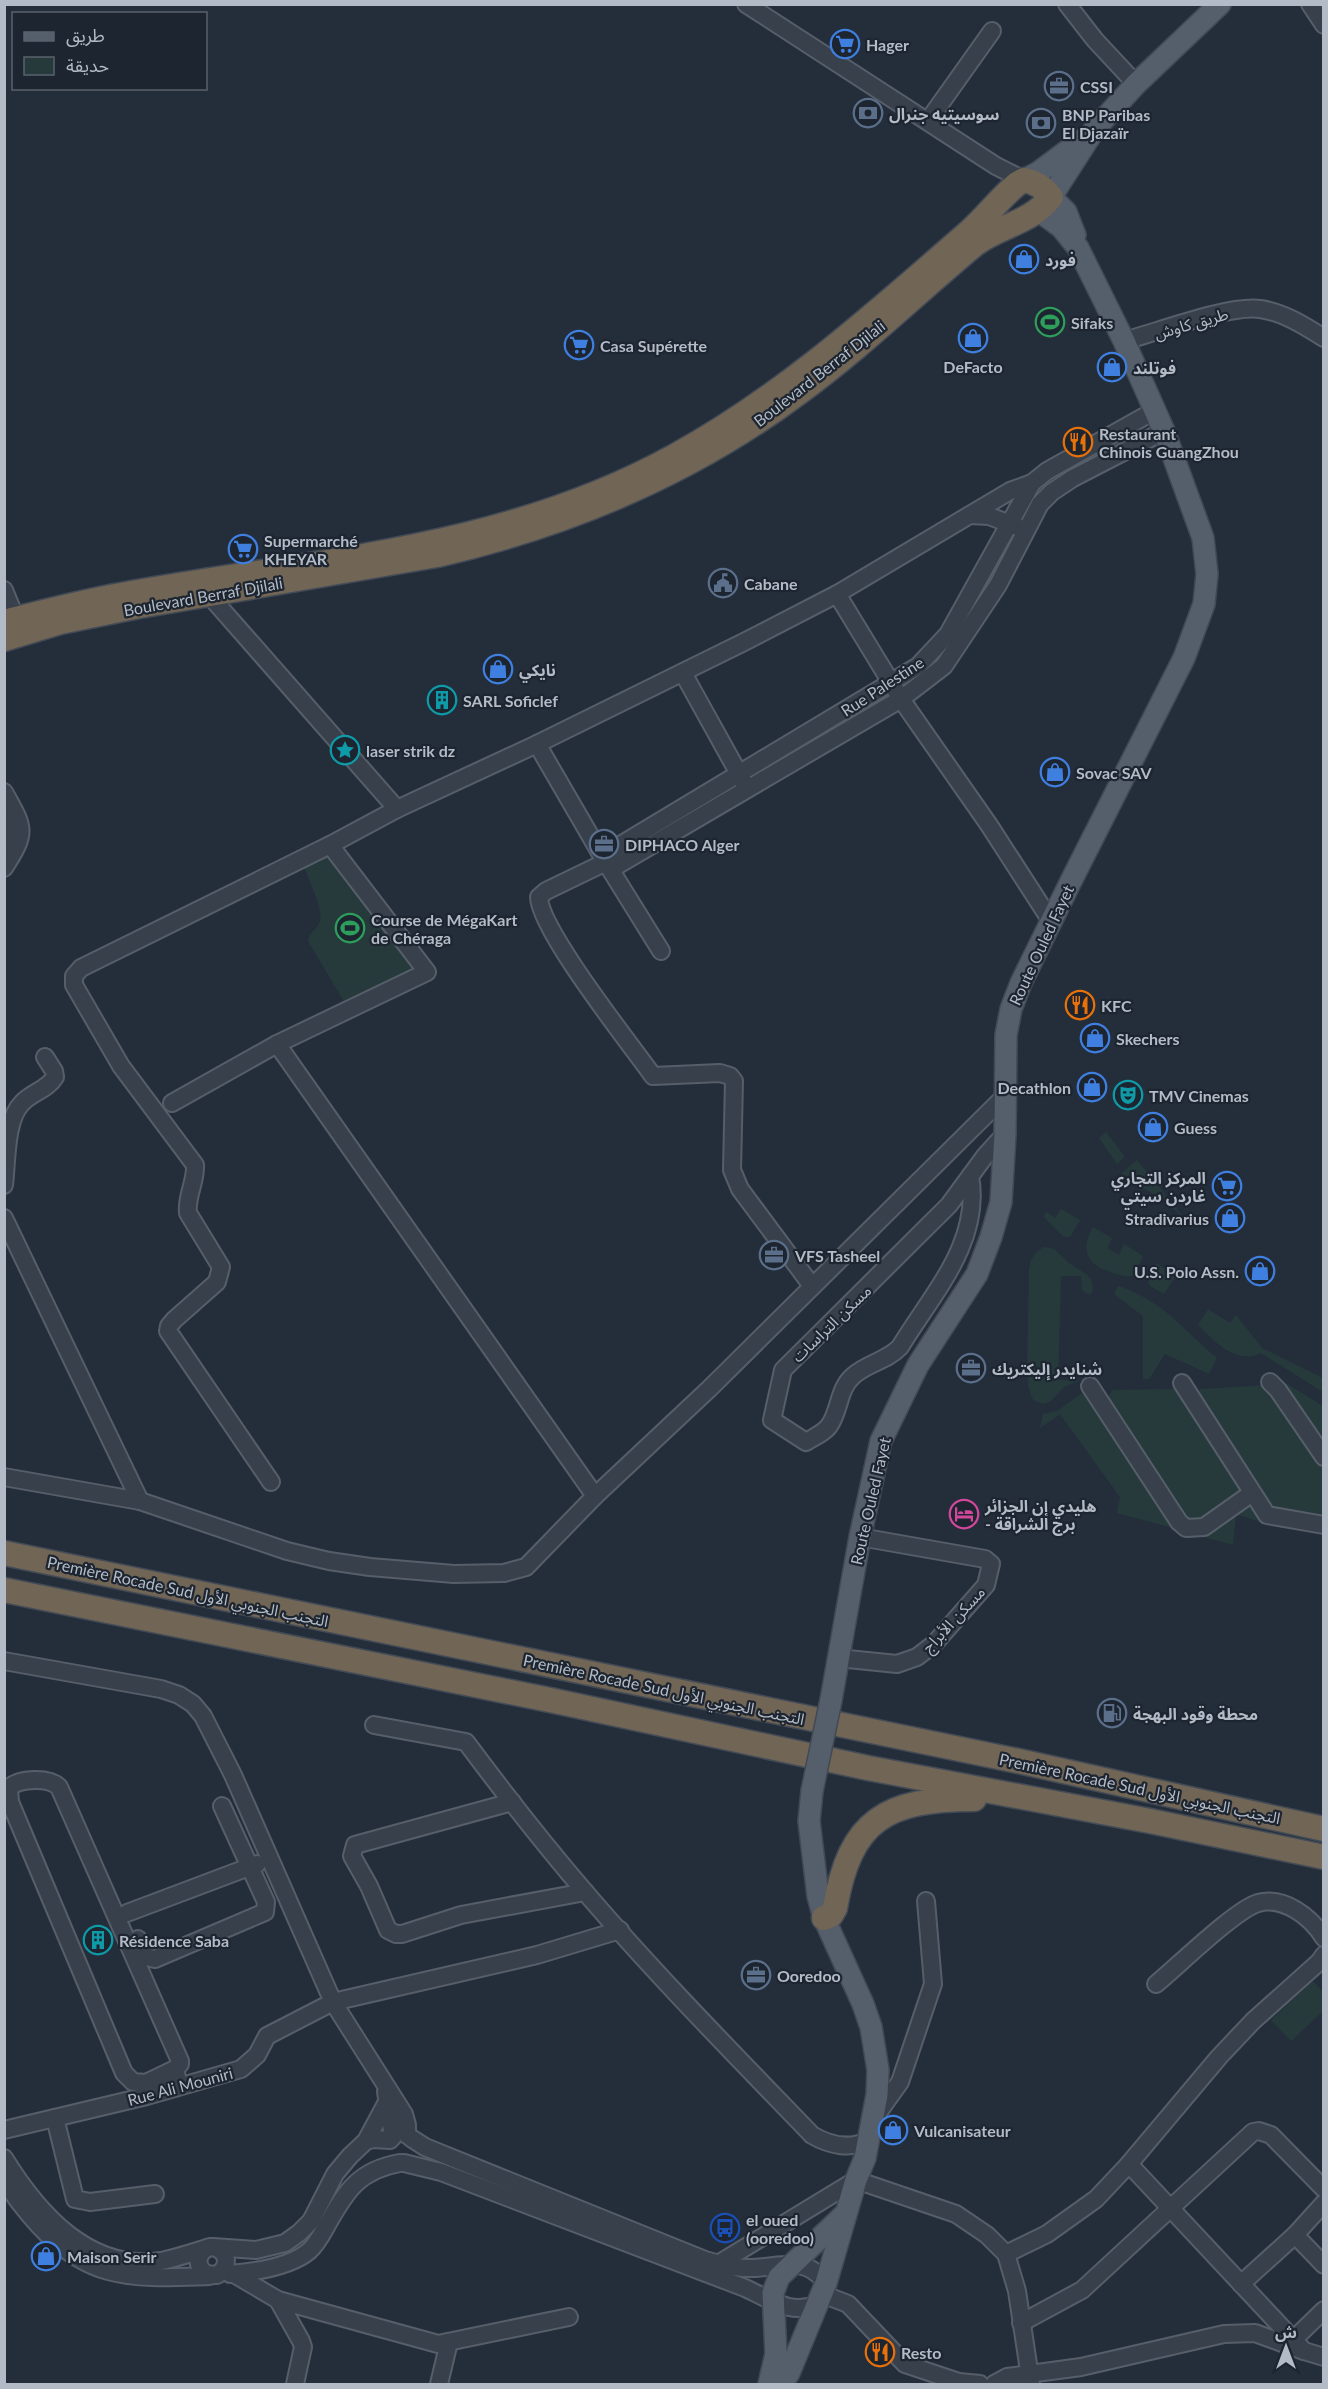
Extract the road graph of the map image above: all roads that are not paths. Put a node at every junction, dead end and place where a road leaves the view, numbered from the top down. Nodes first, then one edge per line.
1 (746, 4) edge
2 (1067, 4) edge
3 (1220, 4) edge
4 (1310, 4) edge
5 (1323, 25) edge
6 (992, 31) dead end
7 (1136, 84) junction
8 (928, 121) junction
9 (1094, 130) junction
10 (987, 160) junction
11 (1024, 180) junction
12 (1003, 198) junction
13 (1045, 204) junction
14 (1323, 338) edge
15 (1124, 341) junction
16 (1154, 411) junction
17 (1164, 431) junction
18 (1032, 483) junction
19 (970, 515) junction
20 (1008, 523) junction
21 (1025, 530) junction
22 (4, 590) edge
23 (837, 594) junction
24 (209, 596) junction
25 (8, 627) edge
26 (683, 674) junction
27 (891, 682) junction
28 (901, 699) junction
29 (537, 744) junction
30 (739, 774) junction
31 (748, 789) junction
32 (4, 792) edge
33 (397, 809) junction
34 (4, 816) edge
35 (330, 845) junction
36 (4, 848) edge
37 (606, 862) junction
38 (4, 868) edge
39 (1051, 921) junction
40 (661, 951) dead end
41 (277, 1044) junction
42 (45, 1057) dead end
43 (1004, 1097) junction
44 (172, 1103) dead end
45 (1005, 1134) junction
46 (970, 1176) junction
47 (4, 1185) edge
48 (4, 1218) edge
49 (812, 1287) junction
50 (1270, 1382) dead end
51 (1182, 1383) dead end
52 (1090, 1386) dead end
53 (1323, 1457) edge
54 (4, 1477) edge
55 (271, 1482) dead end
56 (1252, 1493) junction
57 (595, 1496) junction
58 (140, 1501) junction
59 (1323, 1525) edge
60 (860, 1537) junction
61 (4, 1553) edge
62 (4, 1590) edge
63 (838, 1658) junction
64 (4, 1661) edge
65 (374, 1725) dead end
66 (76, 1798) dead end
67 (1029, 1799) junction
68 (512, 1802) junction
69 (222, 1806) dead end
70 (1318, 1825) edge
71 (1323, 1857) edge
72 (270, 1859) junction
73 (249, 1867) junction
74 (585, 1892) junction
75 (926, 1901) dead end
76 (127, 1913) junction
77 (824, 1918) junction
78 (620, 1930) junction
79 (1323, 1938) edge
80 (1323, 1955) edge
81 (1156, 1984) dead end
82 (333, 2002) junction
83 (175, 2069) junction
84 (179, 2086) junction
85 (387, 2094) junction
86 (875, 2117) junction
87 (55, 2118) junction
88 (4, 2130) edge
89 (400, 2137) junction
90 (869, 2140) junction
91 (366, 2141) junction
92 (4, 2158) edge
93 (402, 2163) junction
94 (1129, 2164) junction
95 (856, 2180) junction
96 (4, 2181) edge
97 (1323, 2189) edge
98 (155, 2194) dead end
99 (1323, 2203) edge
100 (1170, 2208) junction
101 (847, 2211) junction
102 (1295, 2235) junction
103 (211, 2247) junction
104 (1006, 2254) junction
105 (718, 2264) junction
106 (790, 2264) junction
107 (1323, 2265) edge
108 (221, 2275) junction
109 (1241, 2284) junction
110 (822, 2294) junction
111 (278, 2300) junction
112 (773, 2301) junction
113 (1323, 2310) edge
114 (568, 2317) dead end
115 (1021, 2323) junction
116 (449, 2342) junction
117 (1299, 2345) junction
118 (1323, 2357) edge
119 (1031, 2379) edge
120 (959, 2383) edge
121 (295, 2385) edge
122 (439, 2385) edge
123 (769, 2385) edge
124 (781, 2385) edge
125 (980, 2385) edge
126 (994, 2385) edge

1 - 8 street
2 - 7 street
3 - 7 main road
4 - 5 street
6 - 8 street
7 - 9 main road
8 - 10 street
9 - 11 main road
9 - 13 main road
10 - 11 street
10 - 12 street
11 - 12 highway, Boulevard Berraf Djilali
11 - 13 highway
12 - 25 highway, Boulevard Berraf Djilali
13 - 15 main road, Route Ouled Fayet
13 - 24 highway, Boulevard Berraf Djilali
14 - 15 street, طريق كاوش
15 - 16 main road, Route Ouled Fayet
16 - 17 main road, Route Ouled Fayet
16 - 18 street, Rue Palestine
17 - 21 street, Rue Palestine
17 - 39 main road, Route Ouled Fayet
18 - 19 street
18 - 20 street, Rue Palestine
19 - 20 street
19 - 23 street
20 - 21 street
20 - 27 street, Rue Palestine
21 - 28 street, Rue Palestine
22 - 25 street
23 - 26 street
23 - 27 street
24 - 25 highway, Boulevard Berraf Djilali
24 - 33 street
26 - 29 street
26 - 30 street
27 - 28 street
27 - 30 street, Rue Palestine
28 - 31 street, Rue Palestine
28 - 39 street
29 - 33 street
29 - 37 street
30 - 31 street
30 - 37 street, Rue Palestine
31 - 37 street, Rue Palestine
32 - 38 street
33 - 35 street
34 - 36 street
35 - 41 street
35 - 55 street
37 - 40 street
37 - 49 street
39 - 43 main road, Route Ouled Fayet
41 - 44 street
41 - 57 street
42 - 47 street
43 - 45 main road, Route Ouled Fayet
43 - 49 street
45 - 46 street, مسكن التراسات
45 - 60 main road, Route Ouled Fayet
46 - 46 street, مسكن التراسات
48 - 58 street
49 - 57 street
50 - 53 street
51 - 56 street
52 - 56 street
54 - 58 street
56 - 59 street
57 - 58 street
60 - 63 main road, Route Ouled Fayet
60 - 63 street, مسكن الأبراج
61 - 70 highway, Première Rocade Sud التجنب الجنوبي الأول
62 - 67 highway, Première Rocade Sud التجنب الجنوبي الأول
63 - 77 main road, Route Ouled Fayet, bridge
64 - 72 street
65 - 68 street
66 - 76 street
67 - 71 highway, Première Rocade Sud التجنب الجنوبي الأول
67 - 77 highway
68 - 74 street
68 - 74 street
69 - 73 street
72 - 73 street
72 - 82 street
73 - 76 street
73 - 76 street
74 - 78 street
75 - 86 street
77 - 86 main road, Route Ouled Fayet
78 - 82 street, Rue Ali Mouniri
78 - 90 street
79 - 81 street
80 - 94 street
82 - 84 street, Rue Ali Mouniri
82 - 85 street
83 - 83 street
83 - 84 street
84 - 87 street, Rue Ali Mouniri
85 - 89 street
85 - 91 street
86 - 90 main road, Route Ouled Fayet
87 - 88 street, Rue Ali Mouniri
87 - 98 street
89 - 91 street
89 - 93 street
89 - 93 street
89 - 105 street
90 - 95 main road, Route Ouled Fayet
91 - 103 street
92 - 103 street
93 - 108 street
93 - 112 street
94 - 100 street
94 - 104 street
95 - 101 main road, Route Ouled Fayet
95 - 104 street
95 - 105 street
96 - 108 street
97 - 100 street
99 - 102 street
100 - 109 street
100 - 115 street
101 - 106 main road
101 - 110 main road, Route Ouled Fayet
102 - 107 street
102 - 109 street
103 - 108 street
104 - 115 street
105 - 106 street
106 - 110 street
106 - 112 main road
108 - 111 street
109 - 117 street
110 - 112 street
110 - 120 street
110 - 124 main road, Route Ouled Fayet
111 - 116 street
111 - 121 street
112 - 123 main road
113 - 117 street
114 - 116 street
115 - 119 street
116 - 122 street
117 - 118 street
117 - 119 street
119 - 126 street
120 - 125 street

